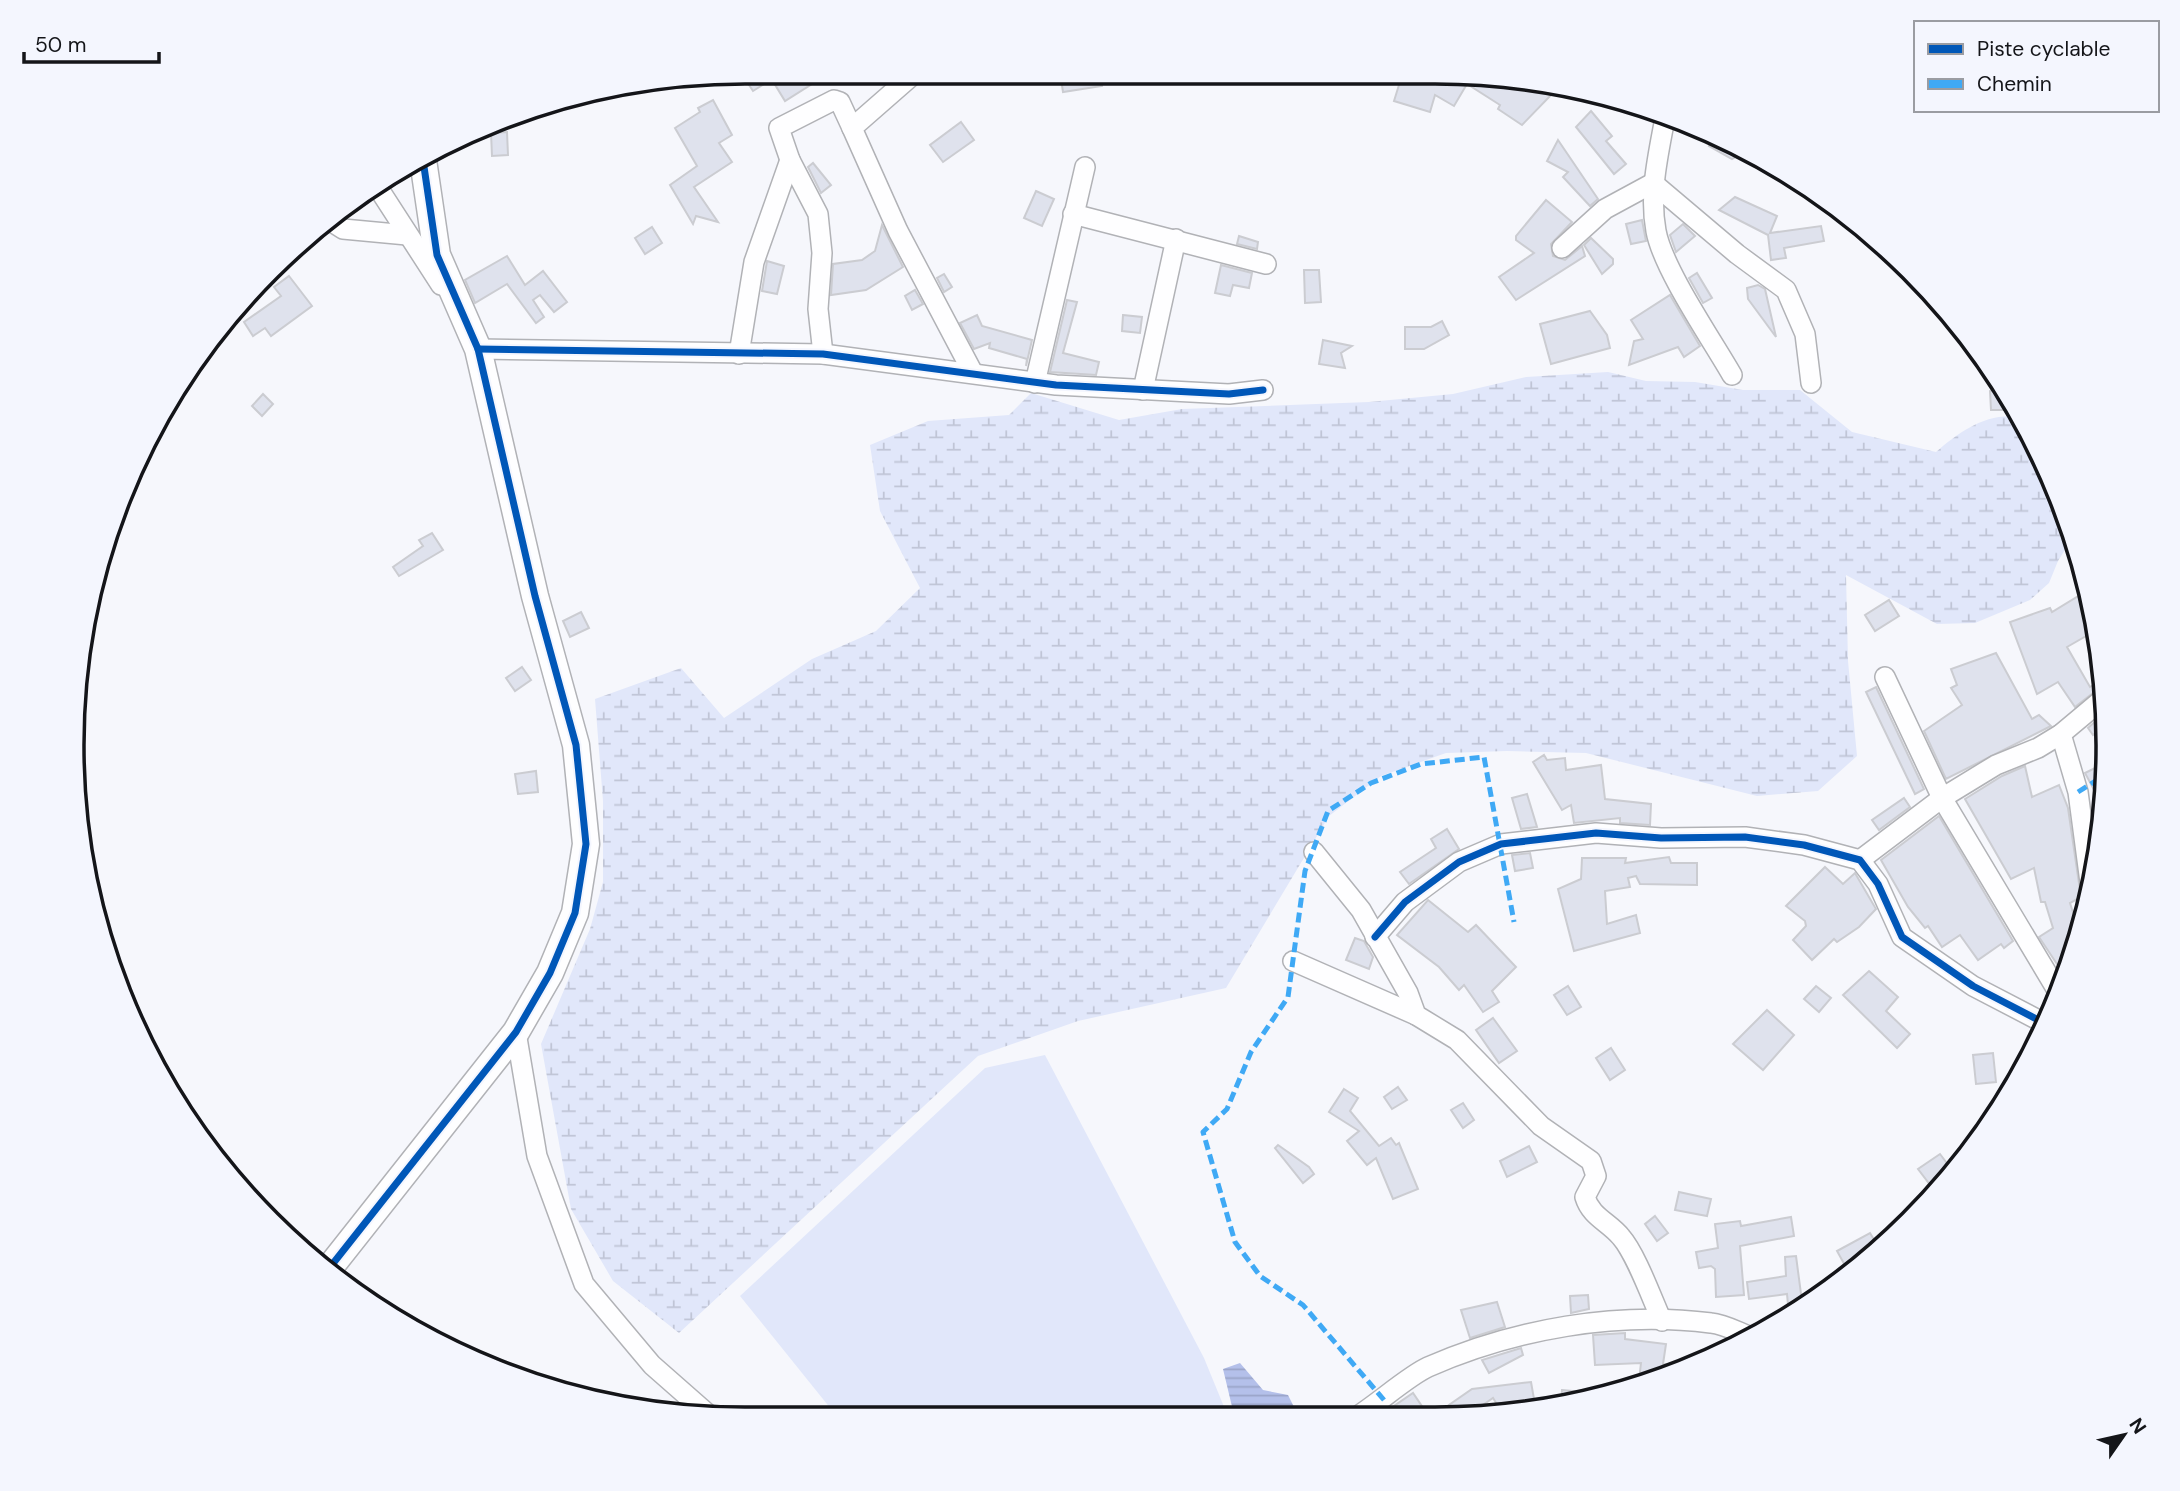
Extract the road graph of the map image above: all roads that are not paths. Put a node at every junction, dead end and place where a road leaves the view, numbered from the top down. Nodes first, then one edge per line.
1 (902, 84) edge
2 (1664, 125) edge
3 (852, 128) junction
4 (790, 160) junction
5 (1085, 167) dead end
6 (424, 168) edge
7 (1653, 183) junction
8 (381, 193) edge
9 (1073, 214) junction
10 (337, 225) edge
11 (407, 235) junction
12 (1176, 239) junction
13 (1562, 248) dead end
14 (1266, 264) dead end
15 (473, 338) junction
16 (739, 354) junction
17 (823, 354) junction
18 (973, 373) junction
19 (1732, 375) dead end
20 (1035, 383) junction
21 (1811, 383) dead end
22 (1143, 390) junction
23 (1263, 390) dead end
24 (1885, 677) dead end
25 (2095, 705) edge
26 (2061, 734) junction
27 (1942, 799) junction
28 (1314, 852) dead end
29 (2086, 855) edge
30 (1860, 860) junction
31 (1376, 937) junction
32 (1293, 961) dead end
33 (2052, 982) edge
34 (1416, 1015) junction
35 (2037, 1019) edge
36 (516, 1032) junction
37 (334, 1263) edge
38 (1662, 1321) junction
39 (1740, 1332) edge
40 (698, 1406) edge
41 (1370, 1407) edge

1 - 3 street
2 - 7 street
3 - 4 street
3 - 18 street
4 - 16 street
4 - 17 street
5 - 9 street
6 - 15 street
7 - 13 street
7 - 19 street
7 - 21 street
8 - 11 street
9 - 12 street
9 - 20 street
10 - 11 street
11 - 15 street
12 - 14 street
12 - 22 street
15 - 16 street
15 - 36 street
16 - 17 street
17 - 18 street
18 - 20 street
20 - 22 street
22 - 23 street
24 - 27 street
25 - 26 street
26 - 27 street
26 - 29 street
27 - 30 street
27 - 33 street
28 - 31 street
30 - 31 street
30 - 35 street
31 - 34 street
32 - 34 street
34 - 38 street
36 - 37 street
36 - 40 street
38 - 39 street
38 - 41 street

